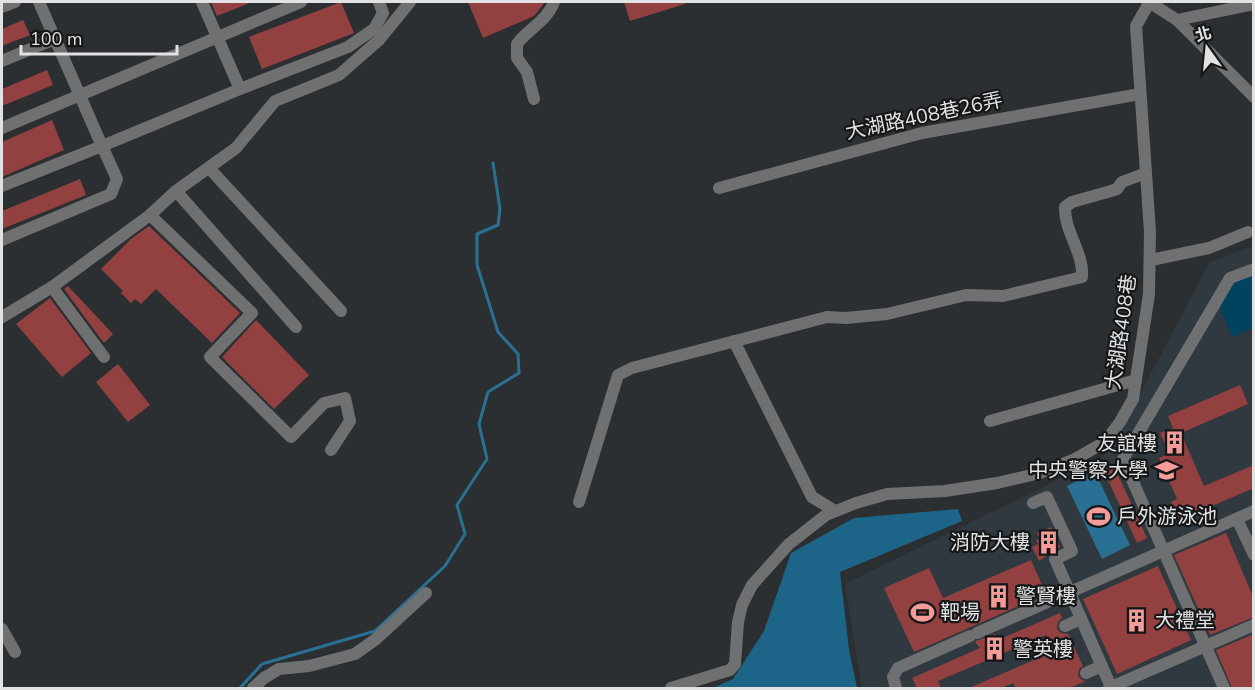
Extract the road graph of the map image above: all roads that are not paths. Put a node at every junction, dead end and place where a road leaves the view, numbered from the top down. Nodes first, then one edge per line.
1 (15, 2) edge
2 (39, 2) edge
3 (202, 2) edge
4 (301, 2) edge
5 (379, 2) edge
6 (410, 2) edge
7 (554, 2) edge
8 (1149, 2) edge
9 (1254, 4) edge
10 (2, 7) edge
11 (1177, 20) junction
12 (217, 37) junction
13 (55, 39) junction
14 (2, 61) edge
15 (240, 89) junction
16 (1140, 94) junction
17 (80, 95) junction
18 (1254, 97) edge
19 (534, 99) dead end
20 (2, 128) edge
21 (102, 146) junction
22 (209, 168) junction
23 (1146, 173) junction
24 (2, 186) edge
25 (719, 188) dead end
26 (176, 191) junction
27 (150, 215) junction
28 (1248, 232) dead end
29 (2, 240) edge
30 (1150, 260) junction
31 (1254, 269) edge
32 (52, 287) junction
33 (341, 311) dead end
34 (2, 317) edge
35 (296, 327) dead end
36 (734, 341) junction
37 (104, 357) dead end
38 (1136, 380) junction
39 (990, 421) dead end
40 (331, 450) dead end
41 (579, 502) dead end
42 (1033, 503) dead end
43 (1254, 511) edge
44 (830, 513) junction
45 (1237, 519) junction
46 (1164, 551) junction
47 (1254, 555) edge
48 (1070, 592) junction
49 (426, 593) dead end
50 (1081, 619) junction
51 (1254, 625) edge
52 (1065, 626) dead end
53 (2, 629) edge
54 (1205, 646) junction
55 (15, 652) dead end
56 (1102, 666) junction
57 (1086, 673) dead end
58 (1130, 684) edge
59 (253, 688) edge
60 (670, 688) edge
61 (896, 688) edge
62 (1110, 688) edge
63 (1224, 688) edge

1 - 10 street
2 - 13 street
3 - 12 street
4 - 12 street
5 - 15 street
6 - 22 street
7 - 19 street
8 - 11 street
8 - 16 street, 大湖路408巷
9 - 11 street
11 - 18 street
12 - 15 street
12 - 17 street
13 - 14 street
13 - 17 street
15 - 21 street
16 - 23 street, 大湖路408巷
16 - 25 street, 大湖路408巷26弄
17 - 20 street
17 - 21 street
21 - 24 street
21 - 29 street
22 - 26 street
22 - 33 street
23 - 30 street, 大湖路408巷
23 - 36 street
26 - 27 street
26 - 35 street
27 - 32 street
27 - 40 street
28 - 30 street
30 - 38 street, 大湖路408巷
31 - 46 street
32 - 34 street
32 - 37 street
36 - 41 street
36 - 44 street
38 - 39 street
38 - 44 street, 大湖路408巷
42 - 48 street
43 - 45 street
44 - 60 street, 大湖路408巷
45 - 46 street
45 - 47 street
46 - 48 street
46 - 54 street
48 - 50 street
48 - 61 street
49 - 59 street
50 - 52 street
50 - 56 street
51 - 54 street
53 - 55 street
54 - 58 street
54 - 63 street
56 - 57 street
56 - 62 street
58 - 62 street

